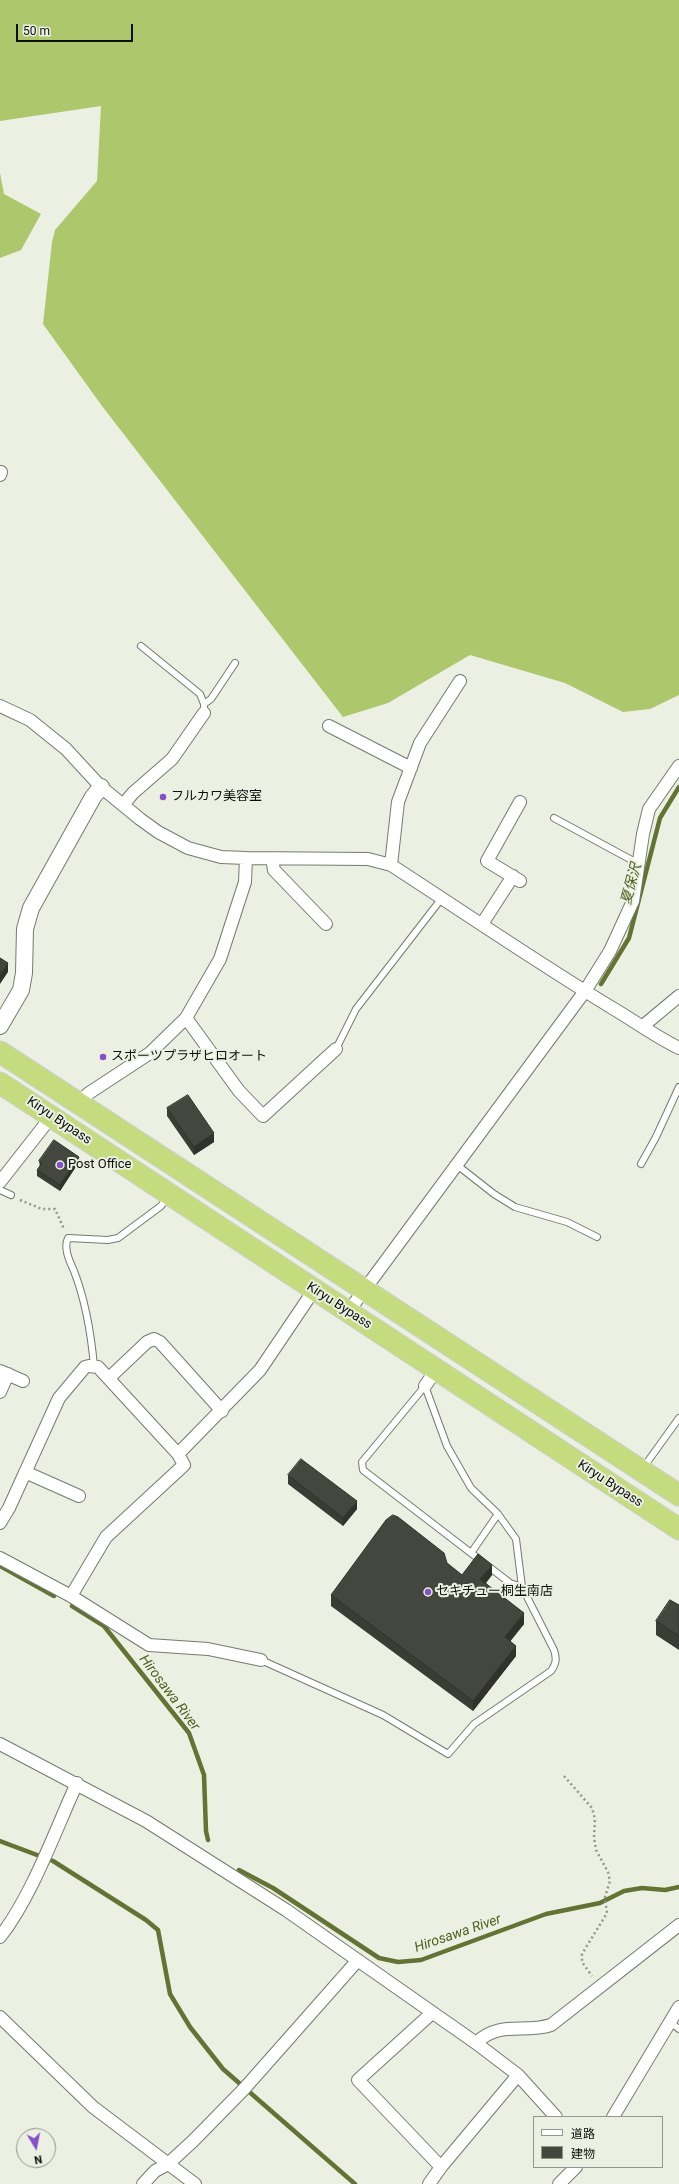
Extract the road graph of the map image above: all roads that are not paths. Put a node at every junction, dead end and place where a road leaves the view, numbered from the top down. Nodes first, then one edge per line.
1 (141, 646) dead end
2 (235, 664) dead end
3 (460, 681) dead end
4 (0, 706) edge
5 (204, 708) junction
6 (329, 726) dead end
7 (679, 766) edge
8 (411, 768) junction
9 (101, 787) junction
10 (520, 802) dead end
11 (123, 805) junction
12 (554, 818) dead end
13 (246, 858) junction
14 (272, 858) junction
15 (639, 864) junction
16 (391, 865) junction
17 (442, 898) junction
18 (326, 924) dead end
19 (482, 924) junction
20 (585, 991) junction
21 (679, 996) edge
22 (186, 1018) junction
23 (0, 1026) edge
24 (643, 1026) junction
25 (679, 1048) edge
26 (336, 1050) joint
27 (0, 1052) edge
28 (0, 1083) edge
29 (679, 1087) edge
30 (78, 1103) junction
31 (51, 1116) junction
32 (641, 1164) dead end
33 (457, 1165) junction
34 (0, 1182) edge
35 (0, 1190) edge
36 (11, 1195) road end
37 (170, 1195) junction
38 (597, 1237) dead end
39 (314, 1290) junction
40 (363, 1291) junction
41 (348, 1312) junction
42 (94, 1366) junction
43 (4, 1372) edge
44 (109, 1378) junction
45 (430, 1378) junction
46 (23, 1381) dead end
47 (0, 1392) edge
48 (222, 1411) junction
49 (679, 1418) edge
50 (178, 1454) junction
51 (642, 1469) junction
52 (26, 1472) junction
53 (679, 1495) edge
54 (79, 1496) dead end
55 (498, 1514) junction
56 (0, 1523) edge
57 (679, 1529) edge
58 (471, 1553) junction
59 (0, 1558) edge
60 (522, 1587) junction
61 (71, 1596) junction
62 (261, 1660) joint
63 (0, 1744) edge
64 (77, 1783) junction
65 (679, 1925) edge
66 (0, 1936) edge
67 (358, 1960) junction
68 (679, 2007) edge
69 (432, 2013) junction
70 (0, 2017) edge
71 (674, 2025) edge
72 (476, 2043) junction
73 (518, 2075) junction
74 (555, 2116) edge
75 (614, 2116) edge
76 (168, 2164) junction
77 (441, 2167) junction
78 (573, 2175) edge
79 (144, 2184) edge
80 (195, 2184) edge
81 (429, 2184) edge
82 (559, 2184) edge

1 - 5 lane
2 - 5 lane
3 - 8 street
4 - 9 street
5 - 11 street
6 - 8 street
7 - 15 street
8 - 16 street
9 - 11 street
9 - 23 street
10 - 19 street
11 - 13 street
12 - 15 lane
13 - 14 street
13 - 22 street
14 - 16 street
14 - 18 street
15 - 20 street
16 - 17 street
17 - 19 street
17 - 26 lane
19 - 20 street
20 - 24 street
20 - 33 street
21 - 24 street
22 - 26 street
22 - 30 street
24 - 25 street
27 - 30 highway, Kiryu Bypass
28 - 31 highway, Kiryu Bypass
29 - 32 lane
30 - 40 highway, Kiryu Bypass
31 - 34 street
31 - 37 highway, Kiryu Bypass
33 - 38 lane
33 - 40 street
35 - 36 lane
37 - 39 highway, Kiryu Bypass
37 - 42 lane
39 - 41 highway, Kiryu Bypass
39 - 48 street
40 - 41 street
40 - 51 highway, Kiryu Bypass
41 - 45 highway, Kiryu Bypass
42 - 44 street
42 - 52 street
43 - 46 street
43 - 47 street
44 - 48 street
44 - 50 street
45 - 55 lane
45 - 57 highway, Kiryu Bypass
45 - 58 lane
48 - 50 street
49 - 51 lane
50 - 61 street
51 - 53 highway, Kiryu Bypass
52 - 54 street
52 - 56 street
55 - 58 lane
55 - 60 lane
58 - 60 lane
59 - 61 street
60 - 62 lane
61 - 62 street
63 - 64 street
64 - 66 street
64 - 67 street
65 - 72 street
67 - 69 street
67 - 76 street
68 - 71 street
69 - 72 street
69 - 77 street
70 - 76 street
71 - 75 street
72 - 73 street
73 - 74 street
73 - 77 street
76 - 79 street
76 - 80 street
77 - 81 street
78 - 82 street

